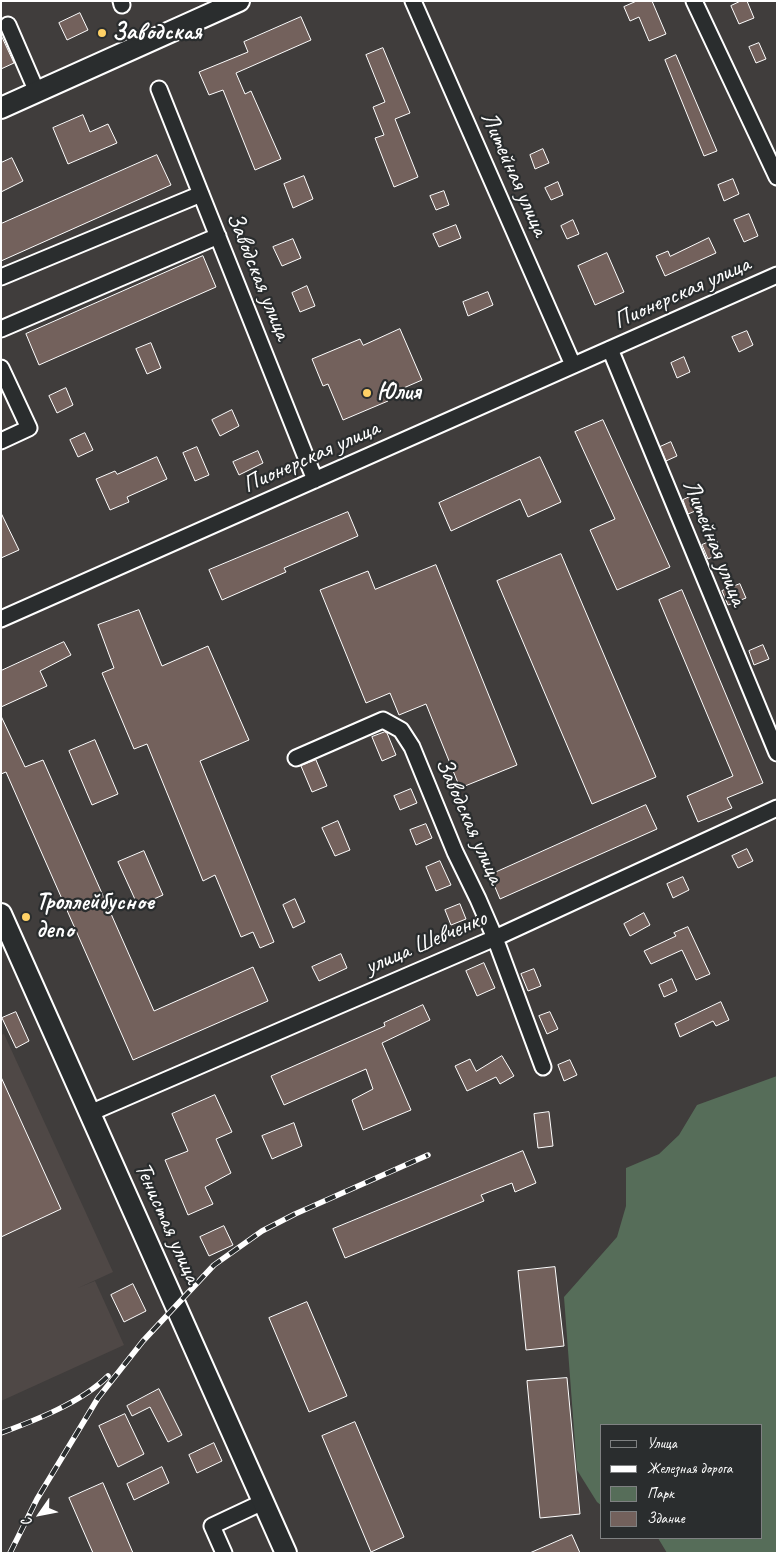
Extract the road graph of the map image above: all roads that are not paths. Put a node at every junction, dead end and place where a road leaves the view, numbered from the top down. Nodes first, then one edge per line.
1 (239, 1) edge
2 (413, 1) edge
3 (694, 1) edge
4 (8, 25) dead end
5 (159, 89) dead end
6 (37, 92) junction
7 (1, 108) edge
8 (777, 177) edge
9 (200, 194) junction
10 (218, 236) junction
11 (777, 275) edge
12 (1, 277) edge
13 (1, 329) edge
14 (610, 349) junction
15 (574, 365) junction
16 (1, 368) edge
17 (1, 441) edge
18 (315, 480) junction
19 (1, 619) edge
20 (777, 754) edge
21 (296, 758) dead end
22 (777, 808) edge
23 (1, 914) edge
24 (495, 938) junction
25 (543, 1067) dead end
26 (90, 1113) junction
27 (263, 1502) junction
28 (284, 1552) edge
29 (224, 1553) edge

1 - 6 main road
2 - 15 street, Литейная улица
3 - 8 street
4 - 6 street
5 - 9 street, Заводская улица
6 - 7 main road
9 - 10 street, Заводская улица
9 - 12 street
10 - 13 street
10 - 18 street, Заводская улица
11 - 14 street, Пионерская улица
14 - 15 street, Пионерская улица
14 - 20 street, Литейная улица
15 - 18 street, Пионерская улица
16 - 17 street
18 - 19 street, Пионерская улица
21 - 24 street, Заводская улица
22 - 24 street, улица Шевченко
23 - 26 main road, Тенистая улица
24 - 25 street, Заводская улица
24 - 26 street, улица Шевченко
26 - 27 main road, Тенистая улица
27 - 28 main road, Тенистая улица
27 - 29 street

